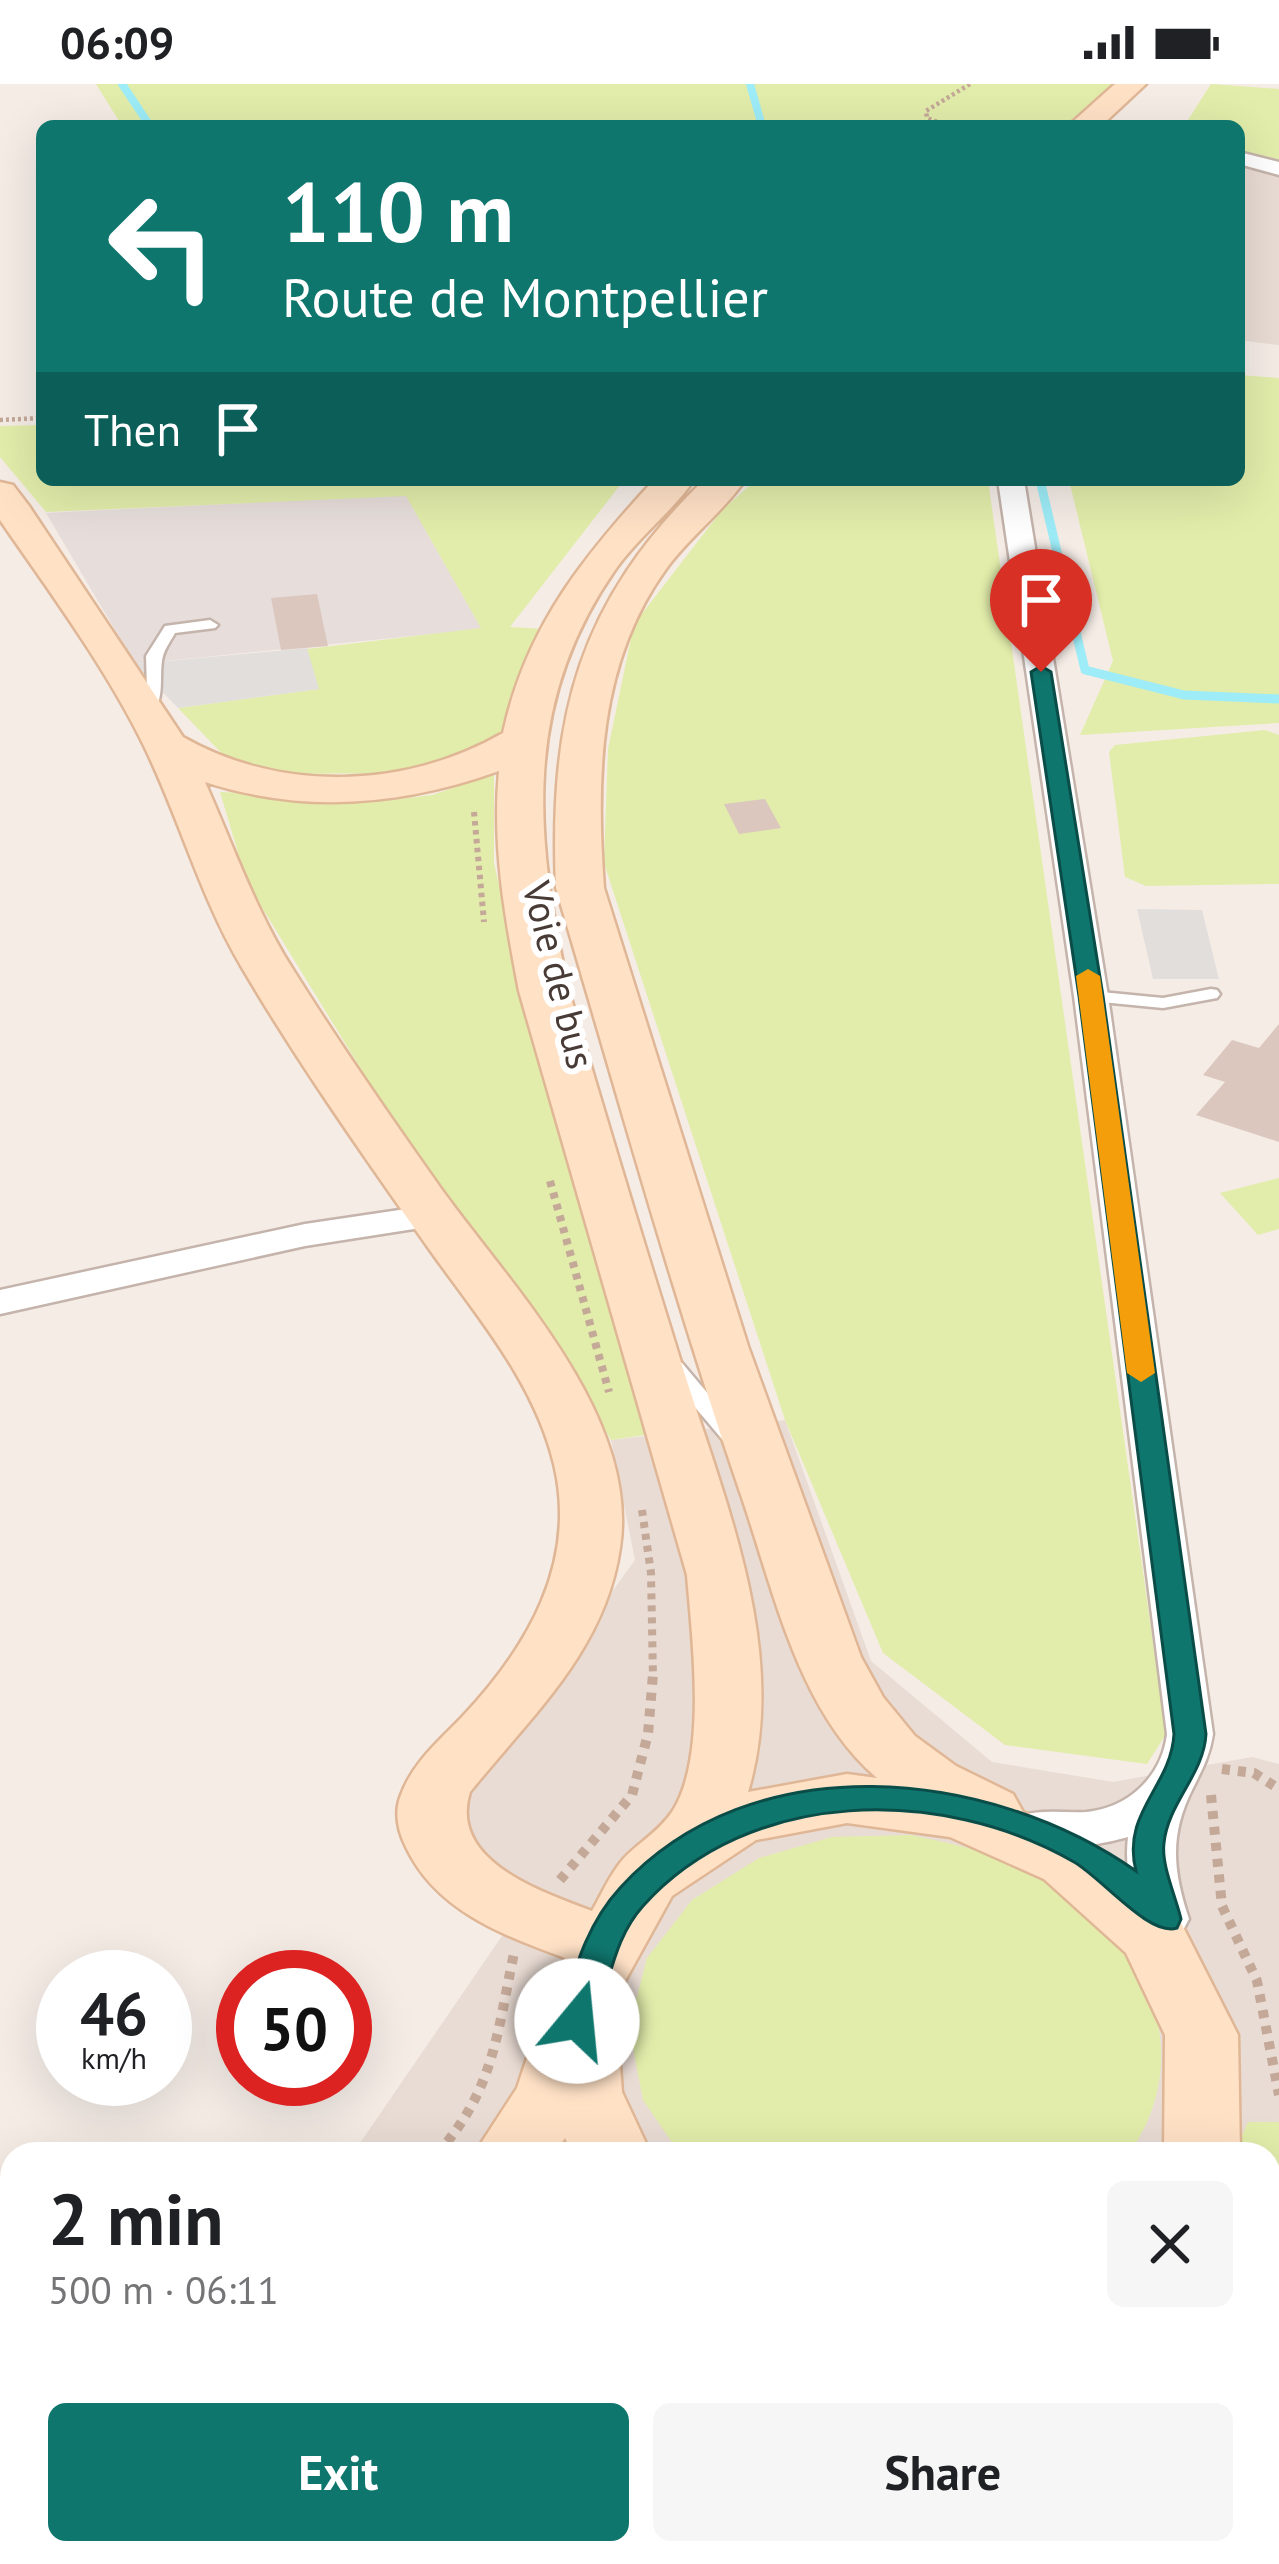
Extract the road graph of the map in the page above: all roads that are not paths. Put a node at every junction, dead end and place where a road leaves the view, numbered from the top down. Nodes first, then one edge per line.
1 (1142, 89) edge
2 (1093, 120) edge
3 (1102, 120) edge
4 (1126, 120) edge
5 (1245, 160) edge
6 (1279, 169) edge
7 (669, 486) edge
8 (683, 486) edge
9 (719, 486) edge
10 (1013, 486) edge
11 (0, 493) edge
12 (210, 625) dead end
13 (523, 739) junction
14 (179, 758) junction
15 (1211, 994) dead end
16 (1091, 996) junction
17 (433, 1216) junction
18 (0, 1302) edge
19 (764, 1471) junction
20 (1190, 1767) junction
21 (1013, 1820) junction
22 (672, 1861) junction
23 (1165, 1919) junction
24 (600, 1942) junction
25 (577, 2021) junction
26 (520, 2142) edge
27 (604, 2142) edge
28 (1207, 2142) edge

1 - 2 main road
1 - 3 lane
1 - 4 main road
5 - 6 street
7 - 13 main road
8 - 19 lane, Voie de bus
9 - 19 main road
10 - 16 street
11 - 14 main road
12 - 14 lane
13 - 14 main road
13 - 22 main road
14 - 17 main road
15 - 16 lane
16 - 20 street
17 - 18 street
17 - 24 main road
19 - 21 main road
20 - 21 street
20 - 23 street
21 - 22 main road
21 - 23 main road
22 - 24 main road
23 - 28 main road
24 - 25 main road
25 - 26 main road
25 - 27 main road

